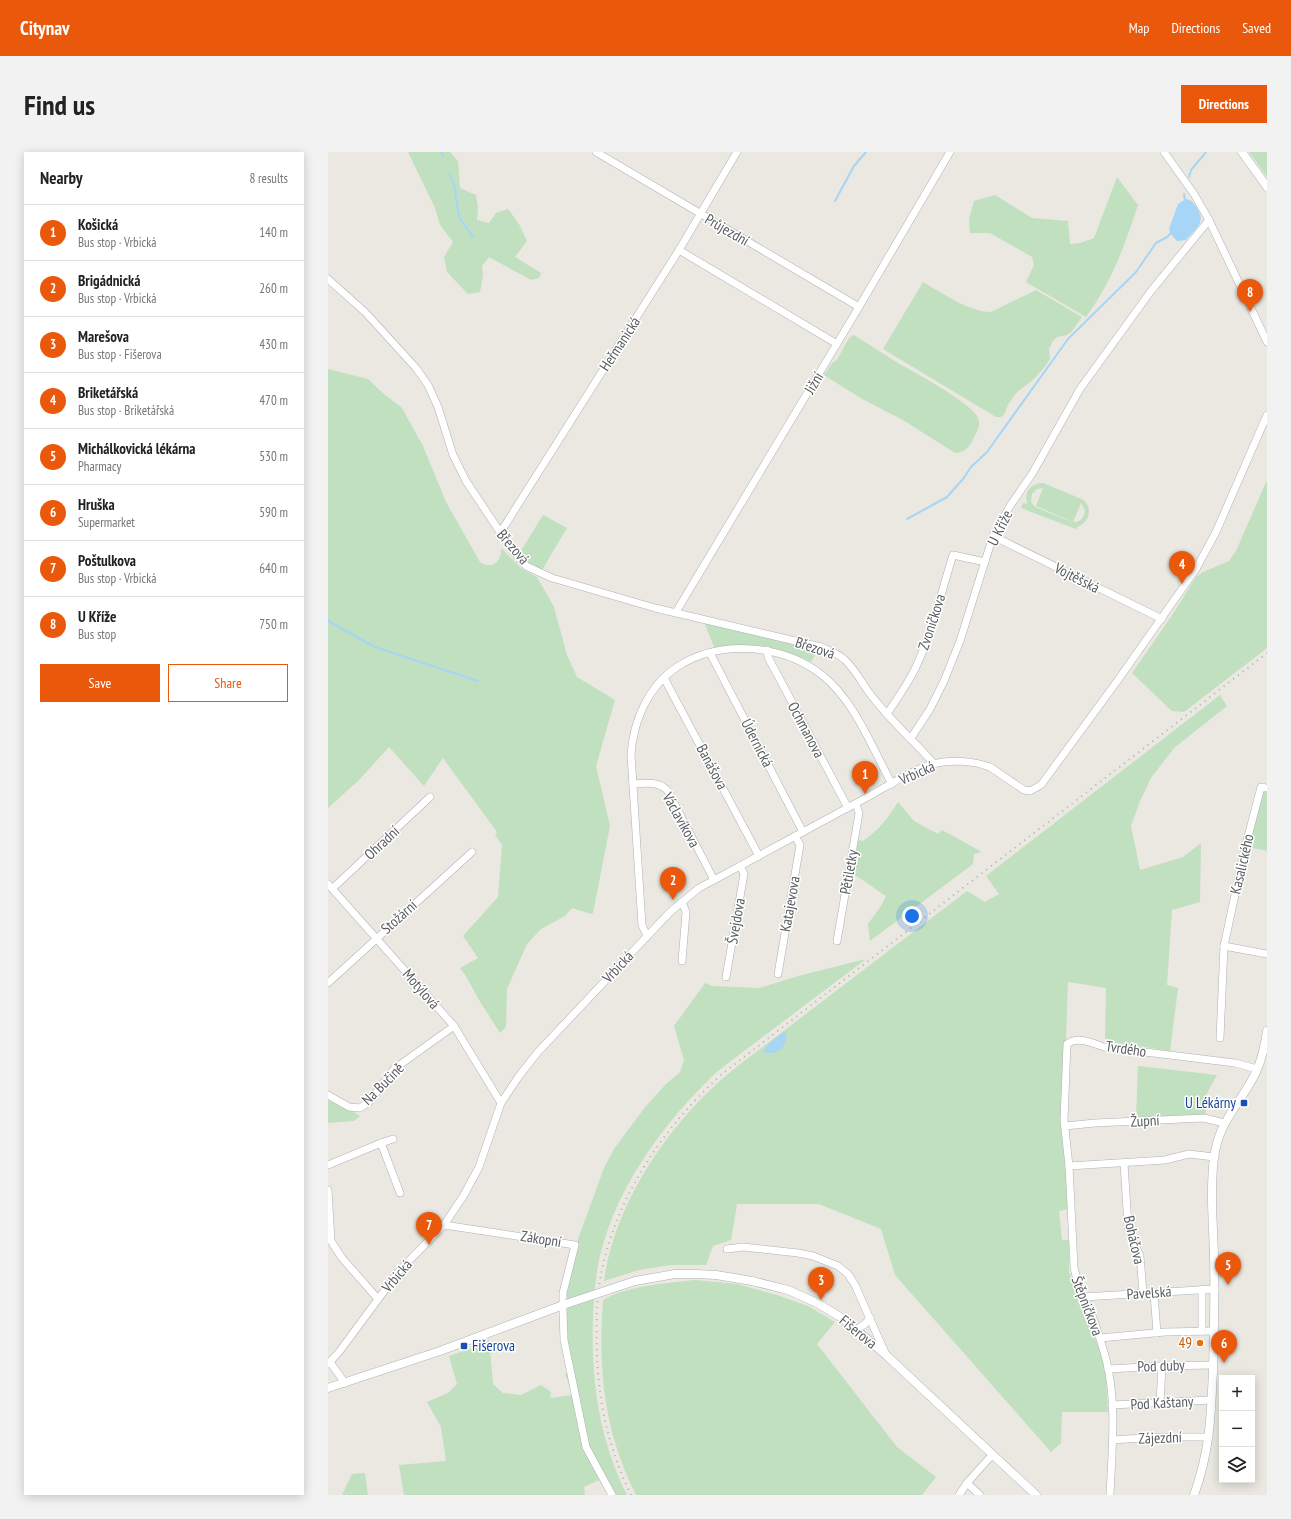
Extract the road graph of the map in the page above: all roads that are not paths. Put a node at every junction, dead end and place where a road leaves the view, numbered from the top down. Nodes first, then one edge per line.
1 (596, 152) edge
2 (737, 152) edge
3 (950, 152) edge
4 (1164, 152) edge
5 (1242, 152) edge
6 (1267, 187) edge
7 (700, 214) junction
8 (1209, 220) junction
9 (679, 250) junction
10 (328, 279) edge
11 (859, 307) junction
12 (1267, 342) edge
13 (837, 344) junction
14 (1267, 417) edge
15 (500, 533) junction
16 (993, 536) junction
17 (985, 562) junction
18 (676, 612) junction
19 (1162, 619) junction
20 (767, 650) junction
21 (710, 653) junction
22 (664, 678) junction
23 (887, 714) junction
24 (911, 738) junction
25 (934, 764) junction
26 (633, 784) junction
27 (892, 784) junction
28 (1267, 788) edge
29 (430, 797) dead end
30 (856, 804) junction
31 (848, 808) junction
32 (803, 832) junction
33 (795, 836) junction
34 (472, 852) dead end
35 (759, 856) junction
36 (740, 866) junction
37 (714, 880) junction
38 (330, 886) edge
39 (682, 902) junction
40 (647, 936) junction
41 (376, 938) junction
42 (837, 941) dead end
43 (1224, 946) junction
44 (1267, 954) edge
45 (682, 961) dead end
46 (778, 974) dead end
47 (726, 977) dead end
48 (328, 983) edge
49 (454, 1026) junction
50 (1267, 1031) edge
51 (1220, 1038) dead end
52 (1257, 1069) junction
53 (328, 1095) edge
54 (502, 1103) junction
55 (1064, 1116) joint
56 (1224, 1123) junction
57 (1065, 1126) junction
58 (393, 1139) dead end
59 (381, 1143) junction
60 (1214, 1156) junction
61 (1124, 1163) junction
62 (328, 1165) edge
63 (1069, 1166) junction
64 (328, 1190) edge
65 (400, 1193) dead end
66 (444, 1224) junction
67 (726, 1249) dead end
68 (1215, 1289) junction
69 (1202, 1290) junction
70 (1143, 1293) junction
71 (1154, 1293) junction
72 (1083, 1297) junction
73 (378, 1299) junction
74 (564, 1305) junction
75 (870, 1318) junction
76 (856, 1330) junction
77 (1202, 1330) junction
78 (1214, 1330) junction
79 (1157, 1333) junction
80 (1100, 1338) junction
81 (886, 1355) junction
82 (329, 1363) edge
83 (1213, 1365) junction
84 (1162, 1366) junction
85 (1108, 1369) junction
86 (345, 1383) junction
87 (328, 1388) edge
88 (1212, 1400) junction
89 (1160, 1403) junction
90 (1112, 1405) junction
91 (1209, 1437) junction
92 (1112, 1440) junction
93 (992, 1455) junction
94 (967, 1483) junction
95 (612, 1495) edge
96 (959, 1495) edge
97 (980, 1495) edge
98 (1036, 1495) edge
99 (1110, 1495) edge
100 (1194, 1495) edge

1 - 7 street, Průjezdní
2 - 7 street, Heřmanická
3 - 11 street, Jižní
4 - 8 street
5 - 6 street
7 - 9 street, Heřmanická
7 - 11 street, Průjezdní
8 - 12 street
8 - 16 street, U Kříže
9 - 13 street
9 - 15 street, Heřmanická
10 - 15 street, Březová
11 - 13 street, Jižní
13 - 18 street, Jižní
14 - 19 street
15 - 18 street, Březová
16 - 17 street, U Kříže
16 - 19 street, Vojtěšská
17 - 23 street, Zvoníčkova
17 - 24 street, U Kříže
18 - 23 street, Březová
19 - 25 street, Vrbická
20 - 21 street
20 - 27 street
20 - 31 street, Ochmanova
21 - 22 street
21 - 32 street, Údernická
22 - 26 street
22 - 35 street, Banášova
23 - 24 street, Březová
24 - 25 street, Březová
25 - 27 street, Vrbická
26 - 37 street, Václavíkova
26 - 40 street
27 - 30 street, Vrbická
28 - 43 street, Kasalického
29 - 38 street, Ohradní
30 - 31 street, Vrbická
30 - 42 street, Pětiletky
31 - 32 street, Vrbická
32 - 33 street, Vrbická
33 - 35 street, Vrbická
33 - 46 street, Katajevova
34 - 41 street, Stožární
35 - 36 street, Vrbická
36 - 37 street, Vrbická
36 - 47 street, Švejdova
37 - 39 street, Vrbická
38 - 41 street, Motýlová
39 - 40 street, Vrbická
39 - 45 street
40 - 54 street, Vrbická
41 - 48 street, Stožární
41 - 49 street, Motýlová
43 - 44 street
43 - 51 street, Kasalického
49 - 53 street, Na Bučině
49 - 54 street, Motýlová
50 - 52 street
52 - 55 street, Tvrdého
52 - 56 street
54 - 66 street, Vrbická
55 - 57 street, Štěpničkova
56 - 57 street, Župní
56 - 60 street
57 - 63 street, Štěpničkova
58 - 59 street
59 - 62 street
59 - 65 street
60 - 61 street
60 - 68 street
61 - 63 street
61 - 70 street, Boháčova
63 - 72 street, Štěpničkova
64 - 73 street
66 - 73 street, Vrbická
66 - 74 street, Zákopní
67 - 75 street
68 - 69 street, Pavelská
68 - 78 street
69 - 71 street, Pavelská
69 - 77 street
70 - 71 street, Pavelská
70 - 72 street, Pavelská
71 - 79 street
72 - 80 street, Štěpničkova
73 - 82 street, Vrbická
74 - 76 street, Fišerova, bridge
74 - 86 street, Fišerova
74 - 95 street
75 - 76 street
75 - 81 street
76 - 81 street, Fišerova
77 - 78 street
77 - 79 street
78 - 83 street
79 - 80 street
80 - 85 street, Štěpničkova
81 - 93 street, Fišerova
82 - 86 street
83 - 84 street, Pod duby
83 - 88 street
84 - 85 street, Pod duby
84 - 89 street
85 - 90 street, Štěpničkova
86 - 87 street, Fišerova
88 - 89 street, Pod Kaštany
88 - 91 street
89 - 90 street, Pod Kaštany
90 - 92 street, Štěpničkova
91 - 92 street, Zájezdní
91 - 100 street
92 - 99 street, Štěpničkova
93 - 94 street
93 - 98 street, Fišerova
94 - 96 street
94 - 97 street

